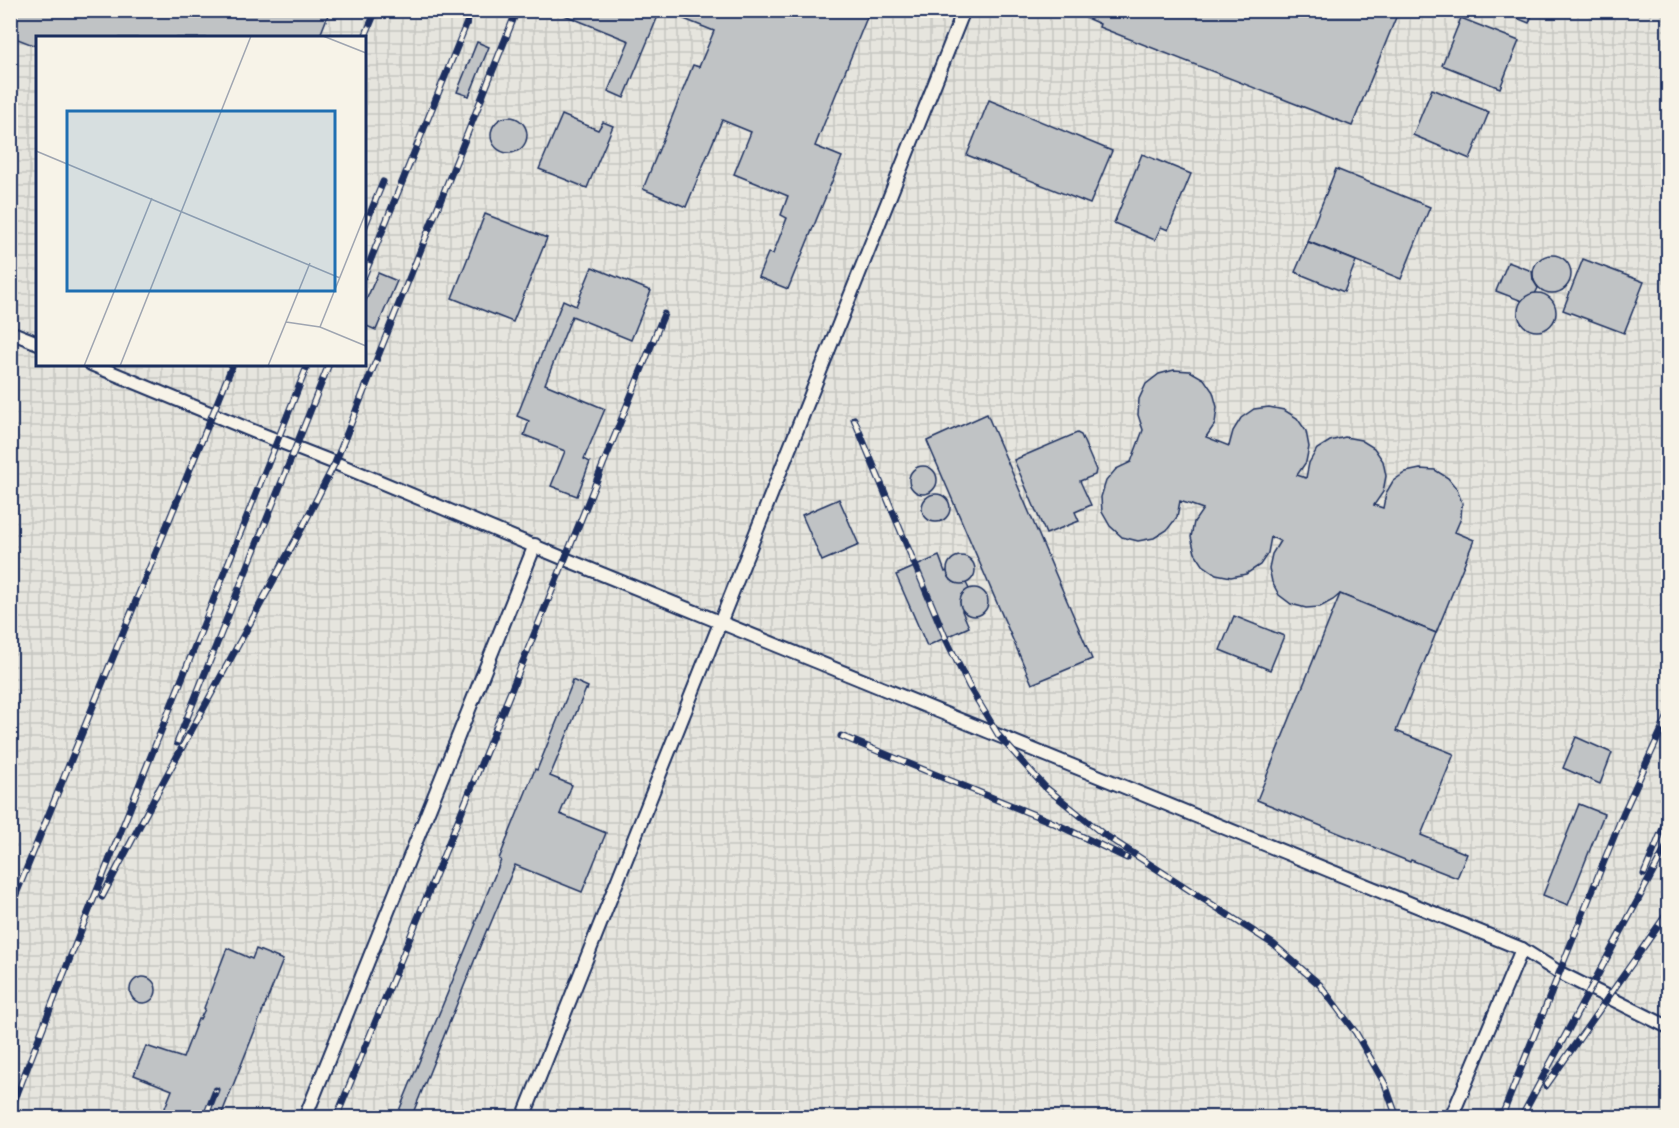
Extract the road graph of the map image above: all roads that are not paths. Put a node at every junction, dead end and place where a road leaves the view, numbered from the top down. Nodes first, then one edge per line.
1 (964, 10) edge
2 (10, 332) edge
3 (36, 342) edge
4 (96, 366) edge
5 (535, 545) junction
6 (720, 622) junction
7 (1522, 949) junction
8 (1668, 1027) edge
9 (305, 1118) edge
10 (523, 1118) edge
11 (1450, 1118) edge

1 - 6 lane
2 - 3 lane
4 - 5 lane
5 - 6 lane
5 - 9 lane
6 - 7 lane
6 - 10 lane
7 - 8 lane
7 - 11 lane

